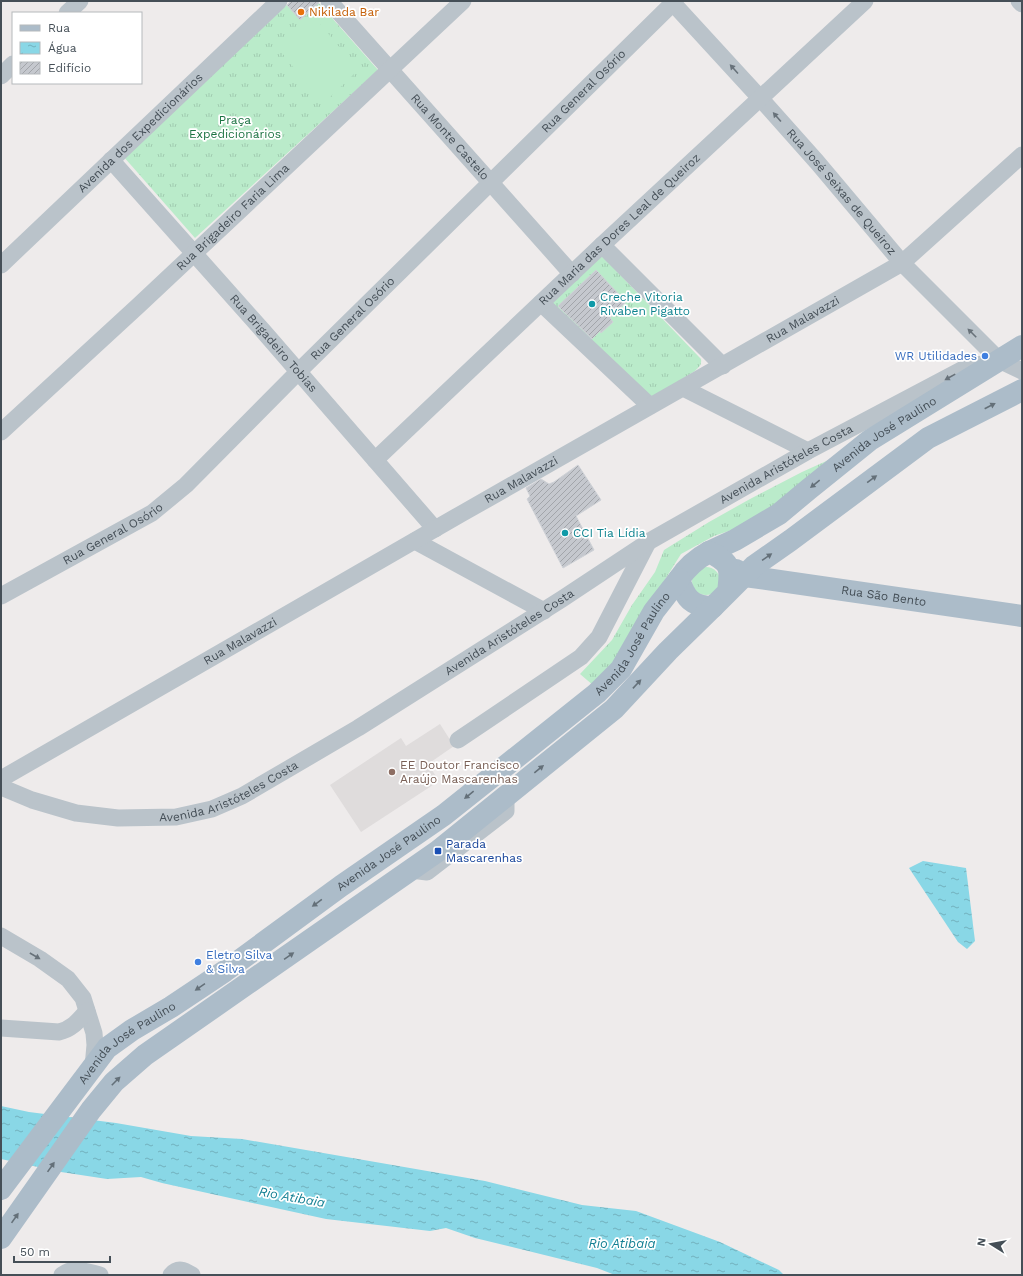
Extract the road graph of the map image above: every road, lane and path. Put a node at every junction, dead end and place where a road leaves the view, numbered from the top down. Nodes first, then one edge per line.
1 (80, 1) edge
2 (280, 1) edge
3 (328, 1) edge
4 (463, 1) edge
5 (865, 1) edge
6 (1019, 1) edge
7 (673, 2) edge
8 (1022, 4) edge
9 (69, 12) edge
10 (12, 65) edge
11 (390, 70) junction
12 (1, 76) edge
13 (760, 98) junction
14 (1022, 155) edge
15 (111, 160) junction
16 (490, 183) junction
17 (602, 245) junction
18 (193, 254) junction
19 (4, 258) edge
20 (902, 263) junction
21 (572, 274) junction
22 (541, 303) junction
23 (1022, 346) edge
24 (999, 360) junction
25 (723, 366) junction
26 (1022, 371) edge
27 (298, 372) junction
28 (683, 388) junction
29 (1022, 390) edge
30 (650, 406) junction
31 (1, 432) edge
32 (808, 451) junction
33 (375, 460) junction
34 (435, 529) junction
35 (415, 541) junction
36 (648, 542) junction
37 (709, 552) junction
38 (736, 571) junction
39 (679, 579) junction
40 (1, 596) edge
41 (713, 607) junction
42 (544, 611) junction
43 (1022, 616) edge
44 (458, 740) dead end
45 (1, 779) edge
46 (1, 787) edge
47 (1, 936) edge
48 (86, 1011) junction
49 (1, 1028) edge
50 (93, 1067) junction
51 (4, 1185) edge
52 (1, 1238) edge
53 (62, 1275) edge
54 (100, 1275) edge
55 (171, 1275) edge
56 (192, 1275) edge

1 - 9 street
2 - 15 street, Avenida dos Expedicionários
3 - 11 street, Rua Monte Castelo
4 - 11 street, Rua Brigadeiro Faria Lima
5 - 13 street, Rua Maria das Dores Leal de Queiroz
6 - 8 street
13 -> 7 street, Rua José Seixas de Queiroz
7 - 16 street, Rua General Osório
10 - 12 street
11 - 16 street, Rua Monte Castelo
11 - 18 street, Rua Brigadeiro Faria Lima
13 - 17 street, Rua Maria das Dores Leal de Queiroz
20 -> 13 street, Rua José Seixas de Queiroz
14 - 20 street, Rua Malavazzi
15 - 18 street, Rua Brigadeiro Tobias
15 - 19 street, Avenida dos Expedicionários
16 - 21 street, Rua Monte Castelo
16 - 27 street, Rua General Osório
17 - 21 street, Rua Maria das Dores Leal de Queiroz
17 - 25 street
18 - 27 street, Rua Brigadeiro Tobias
18 - 31 street, Rua Brigadeiro Faria Lima
24 -> 20 street, Rua José Seixas de Queiroz
20 - 25 street, Rua Malavazzi
21 - 22 street, Rua Maria das Dores Leal de Queiroz
22 - 30 street
22 - 33 street, Rua Maria das Dores Leal de Queiroz
23 - 24 main road, Avenida José Paulino
24 - 26 street, Rua José Seixas de Queiroz
24 -> 32 street, Avenida Aristóteles Costa
24 -> 37 main road, Avenida José Paulino
25 - 28 street, Rua Malavazzi
27 - 33 street, Rua Brigadeiro Tobias
27 - 40 street, Rua General Osório
28 - 30 street, Rua Malavazzi
28 - 32 street
38 -> 29 main road
30 - 34 street, Rua Malavazzi
32 - 36 street, Avenida Aristóteles Costa
33 - 34 street, Rua Brigadeiro Tobias
34 - 35 street, Rua Malavazzi
35 - 42 street
35 - 45 street, Rua Malavazzi
36 - 42 street, Avenida Aristóteles Costa
36 - 44 street
37 - 38 main road
37 - 39 main road
38 - 41 main road
38 - 43 main road, Rua São Bento
39 - 41 main road
39 -> 50 main road, Avenida José Paulino
52 -> 41 main road, Avenida José Paulino
42 - 46 street, Avenida Aristóteles Costa
47 -> 48 street
48 - 49 street
48 - 50 street
50 - 51 main road, Avenida José Paulino
53 - 54 street
55 - 56 street

